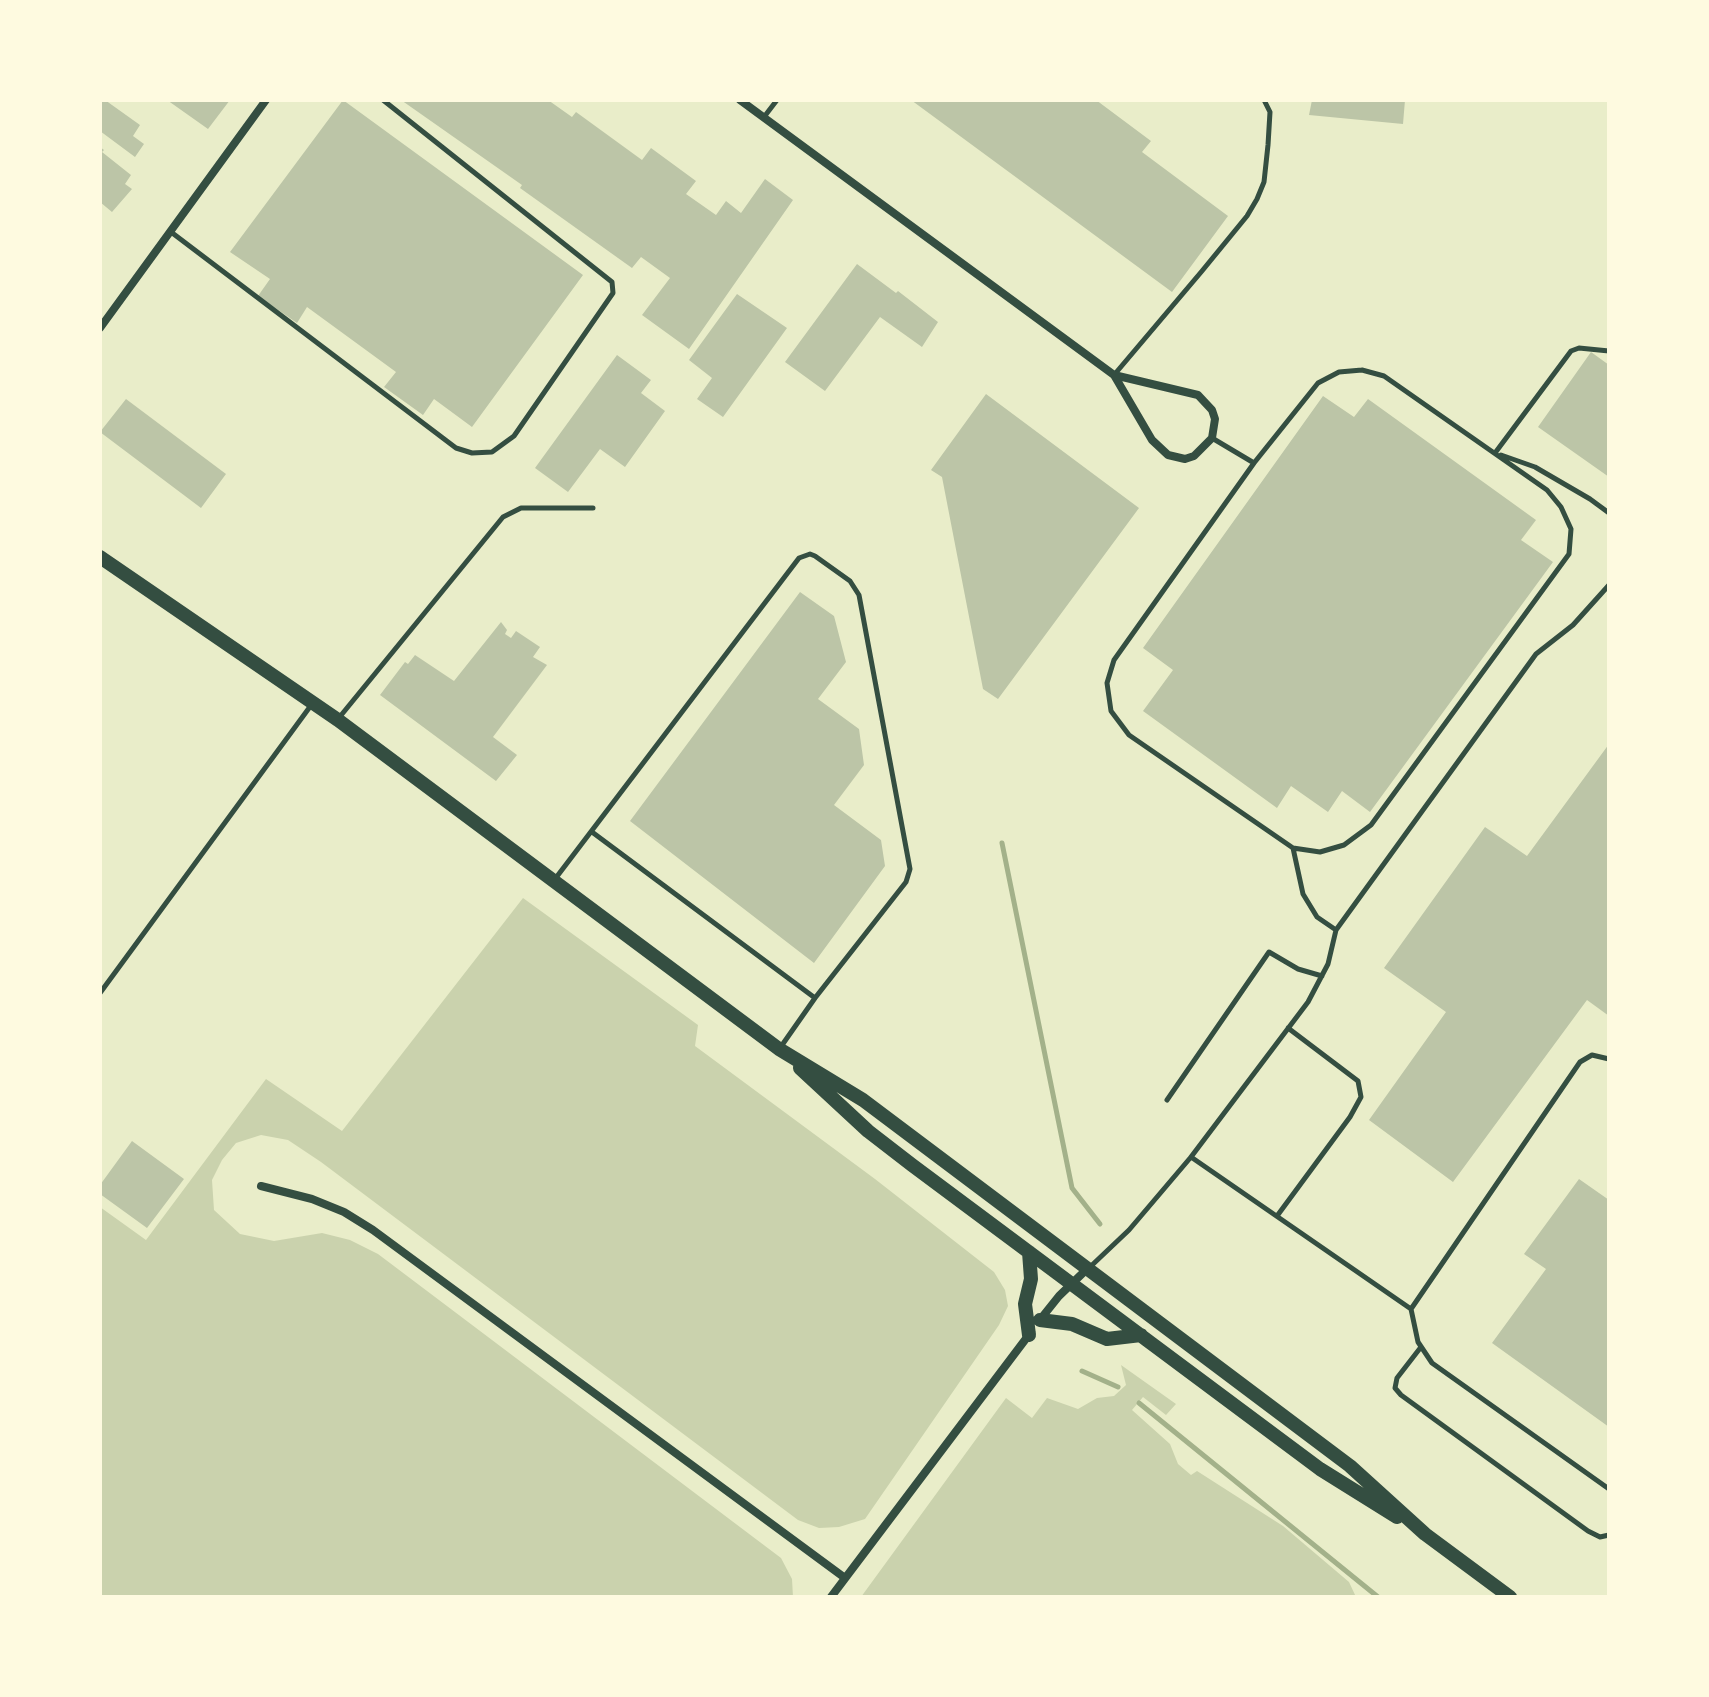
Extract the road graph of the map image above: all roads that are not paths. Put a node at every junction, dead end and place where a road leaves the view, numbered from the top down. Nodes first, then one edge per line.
1 (266, 100) edge
2 (383, 100) edge
3 (740, 100) edge
4 (777, 100) edge
5 (1264, 100) edge
6 (764, 118) junction
7 (170, 231) junction
8 (100, 328) edge
9 (1609, 351) edge
10 (1114, 375) junction
11 (1212, 438) junction
12 (1495, 453) junction
13 (1254, 463) junction
14 (593, 508) dead end
15 (1609, 513) edge
16 (100, 557) edge
17 (1609, 585) edge
18 (313, 703) junction
19 (338, 720) junction
20 (592, 832) junction
21 (1293, 848) junction
22 (553, 881) junction
23 (1336, 930) junction
24 (1322, 976) junction
25 (100, 993) edge
26 (815, 998) junction
27 (1288, 1028) junction
28 (779, 1049) junction
29 (1609, 1059) edge
30 (1167, 1100) dead end
31 (1191, 1157) junction
32 (261, 1186) dead end
33 (1277, 1216) junction
34 (1029, 1252) junction
35 (1087, 1269) junction
36 (1072, 1284) junction
37 (1411, 1309) junction
38 (1040, 1320) junction
39 (1029, 1335) junction
40 (1141, 1335) junction
41 (1421, 1347) junction
42 (1609, 1489) edge
43 (1425, 1534) junction
44 (1609, 1535) edge
45 (845, 1578) junction
46 (831, 1597) edge
47 (1510, 1597) edge

1 - 7 street
2 - 7 lane
3 - 6 street
4 - 6 lane
5 - 10 lane
6 - 10 street
7 - 8 street
9 - 12 lane
10 - 11 street
10 - 11 street
11 - 13 lane
12 - 13 lane
12 - 15 lane
12 - 21 lane
13 - 21 lane
14 - 19 lane
16 - 18 main road
17 - 23 lane
18 - 19 main road
18 - 25 lane
19 - 22 main road
20 - 22 lane
20 - 26 lane
20 - 26 lane
21 - 23 lane
22 - 28 main road
23 - 24 lane
24 - 27 lane
24 - 30 lane
26 - 28 lane
27 - 31 lane
27 - 33 lane
28 - 34 main road
28 - 35 main road
29 - 37 lane
31 - 33 lane
31 - 35 lane
32 - 45 street
33 - 37 lane
34 - 36 main road
34 - 39 main road
35 - 36 street
35 - 43 main road
36 - 38 street
36 - 40 main road
37 - 41 lane
38 - 39 street
38 - 40 main road
39 - 45 street
40 - 43 main road
41 - 42 lane
41 - 44 lane
43 - 47 main road
45 - 46 street

